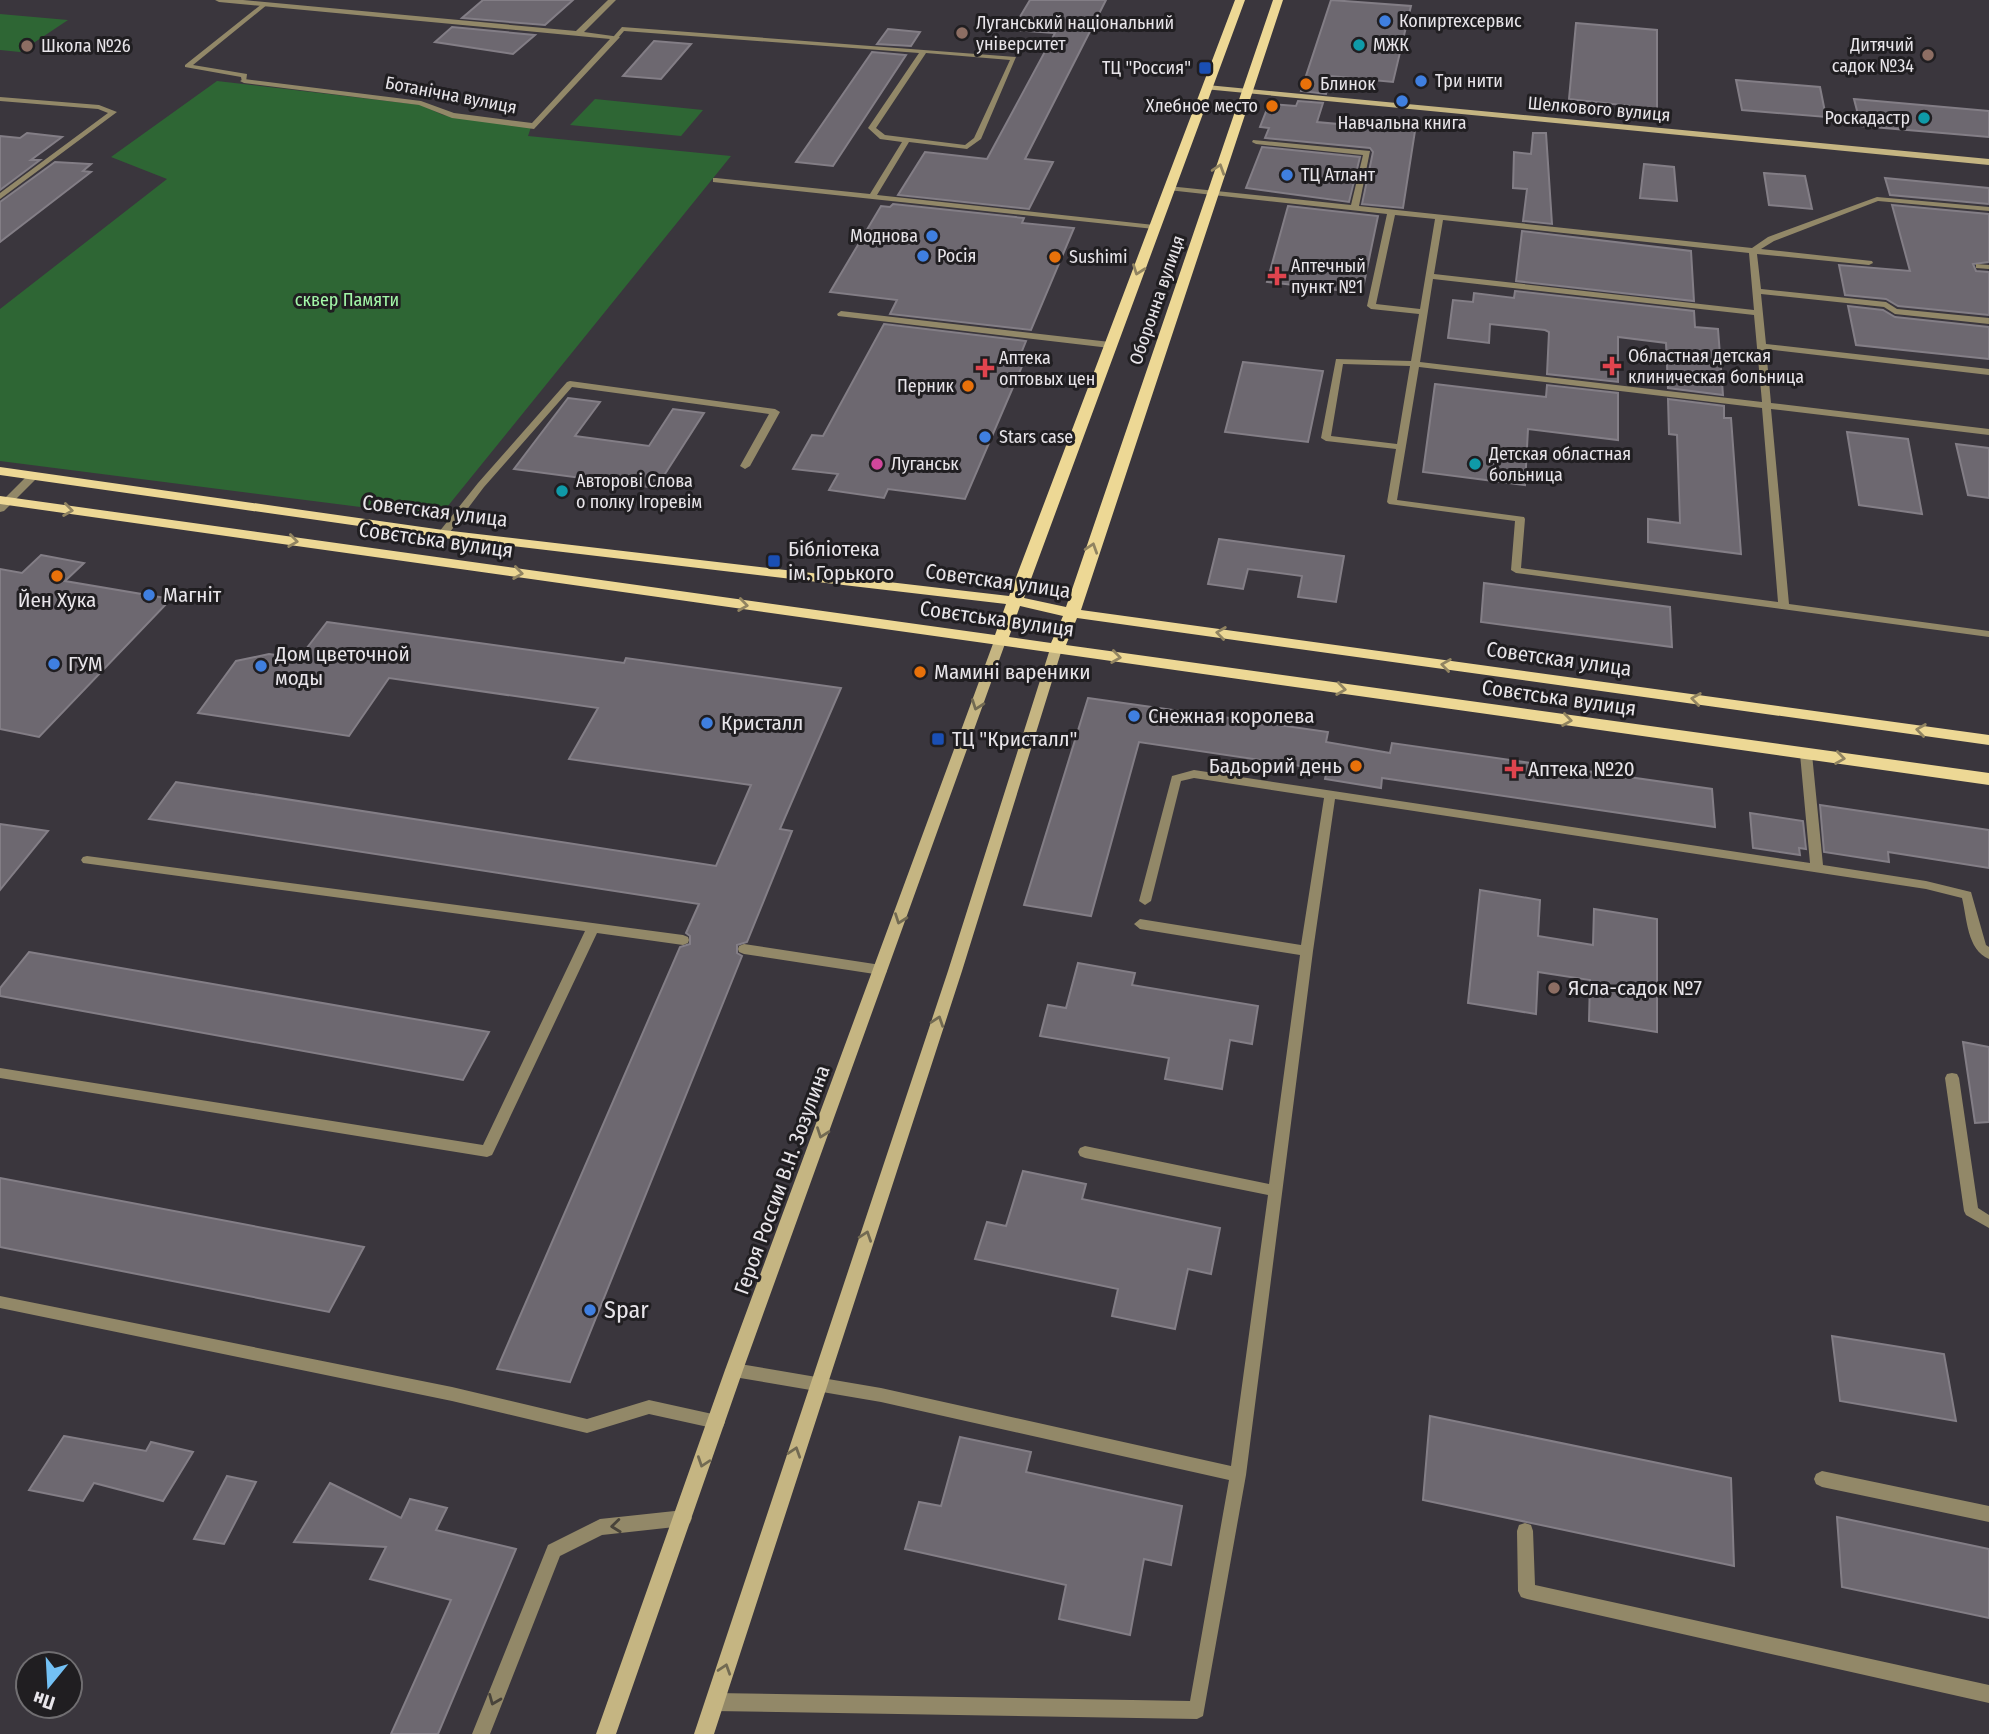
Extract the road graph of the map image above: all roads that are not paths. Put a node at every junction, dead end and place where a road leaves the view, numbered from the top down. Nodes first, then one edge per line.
1 (220, 0) edge
2 (612, 0) edge
3 (1240, 0) edge
4 (1278, 0) edge
5 (265, 4) junction
6 (577, 34) junction
7 (616, 37) junction
8 (924, 51) junction
9 (244, 81) joint
10 (1207, 87) junction
11 (1245, 91) junction
12 (0, 99) edge
13 (907, 140) junction
14 (1256, 142) dead end
15 (1989, 162) edge
16 (716, 180) dead end
17 (1168, 188) junction
18 (1211, 193) junction
19 (0, 197) edge
20 (872, 197) junction
21 (1354, 209) junction
22 (1989, 209) edge
23 (1391, 212) junction
24 (1439, 218) junction
25 (1154, 227) junction
26 (1753, 251) junction
27 (1869, 263) dead end
28 (1430, 276) junction
29 (1756, 291) junction
30 (1424, 312) junction
31 (1758, 313) junction
32 (841, 314) dead end
33 (1989, 321) edge
34 (1110, 345) junction
35 (1761, 346) junction
36 (1415, 364) junction
37 (1989, 372) edge
38 (1766, 405) junction
39 (1989, 432) edge
40 (1401, 447) junction
41 (745, 466) dead end
42 (0, 471) edge
43 (33, 475) junction
44 (3, 503) edge
45 (443, 534) junction
46 (1016, 601) junction
47 (1784, 606) junction
48 (1072, 613) junction
49 (1989, 634) edge
50 (1000, 641) junction
51 (1056, 649) junction
52 (1989, 740) edge
53 (1806, 754) junction
54 (1989, 779) edge
55 (1330, 794) junction
56 (87, 860) dead end
57 (1817, 868) junction
58 (1145, 901) dead end
59 (1140, 924) dead end
60 (593, 928) junction
61 (683, 940) dead end
62 (744, 949) dead end
63 (1307, 951) junction
64 (1989, 954) edge
65 (881, 971) junction
66 (0, 1073) edge
67 (1952, 1077) dead end
68 (1085, 1152) dead end
69 (1275, 1191) junction
70 (1989, 1222) edge
71 (0, 1302) edge
72 (734, 1370) junction
73 (817, 1384) junction
74 (717, 1422) junction
75 (1238, 1475) junction
76 (1822, 1479) dead end
77 (1989, 1514) edge
78 (684, 1518) junction
79 (1525, 1531) dead end
80 (1989, 1694) edge
81 (714, 1702) junction
82 (481, 1734) edge
83 (606, 1734) edge
84 (704, 1734) edge

1 - 5 street
2 - 6 street
3 - 10 main road, Оборонна вулиця
4 - 11 main road, Оборонна вулиця
5 - 6 street
5 - 9 lane
6 - 7 street
7 - 8 lane
7 - 9 street, Ботанічна вулиця
8 - 13 lane
8 - 13 lane
10 - 11 main road, Шелкового вулиця
10 - 17 main road, Оборонна вулиця
11 - 15 main road, Шелкового вулиця
18 -> 11 main road, Оборонна вулиця
12 - 19 lane
13 - 20 lane
14 - 21 lane
16 - 20 lane
17 - 18 lane
17 - 25 main road, Оборонна вулиця
18 - 21 lane
48 -> 18 main road, Оборонна вулиця
20 - 25 lane
21 - 23 lane
22 - 26 lane
23 - 24 lane
23 - 30 lane
24 - 26 lane
24 - 28 lane
25 -> 34 main road, Оборонна вулиця
26 - 27 lane
26 - 29 lane
28 - 30 lane
28 - 31 lane
29 - 31 lane
29 - 33 lane
30 - 36 lane
31 - 35 lane
32 - 34 lane
34 - 46 main road, Оборонна вулиця
35 - 37 lane
35 - 38 lane
36 - 38 lane
36 - 40 lane
36 - 40 lane
38 - 39 lane
38 - 47 lane
40 - 47 lane
41 - 45 lane
42 - 43 main road, Советская улица
43 - 44 street
43 - 45 main road, Советская улица
44 -> 50 main road, Совєтська вулиця
45 - 46 main road, Советская улица
46 - 48 main road, Советская улица
46 - 50 main road, Оборонна вулиця
47 - 49 lane
48 - 51 main road, Оборонна вулиця
52 -> 48 main road, Советская улица
50 - 51 main road, Совєтська вулиця
50 -> 65 main road, Героя России В.Н. Зозулина
51 -> 53 main road, Совєтська вулиця
73 -> 51 main road
53 -> 54 main road, Совєтська вулиця
53 - 57 lane
55 - 57 lane
55 - 58 lane
55 - 63 lane
56 - 60 lane
57 - 64 lane
59 - 63 lane
60 - 61 lane
60 - 66 lane
62 - 65 lane
63 - 69 lane
65 -> 72 main road, Героя России В.Н. Зозулина
67 - 70 lane
68 - 69 lane
69 - 75 lane
71 - 74 lane
72 - 73 lane
72 - 74 main road, Героя России В.Н. Зозулина
73 - 75 lane
81 -> 73 main road
74 -> 78 main road, Героя России В.Н. Зозулина
75 - 81 lane
76 - 77 lane
78 -> 82 lane
78 - 83 main road, Героя России В.Н. Зозулина
79 - 80 lane
81 - 84 main road

